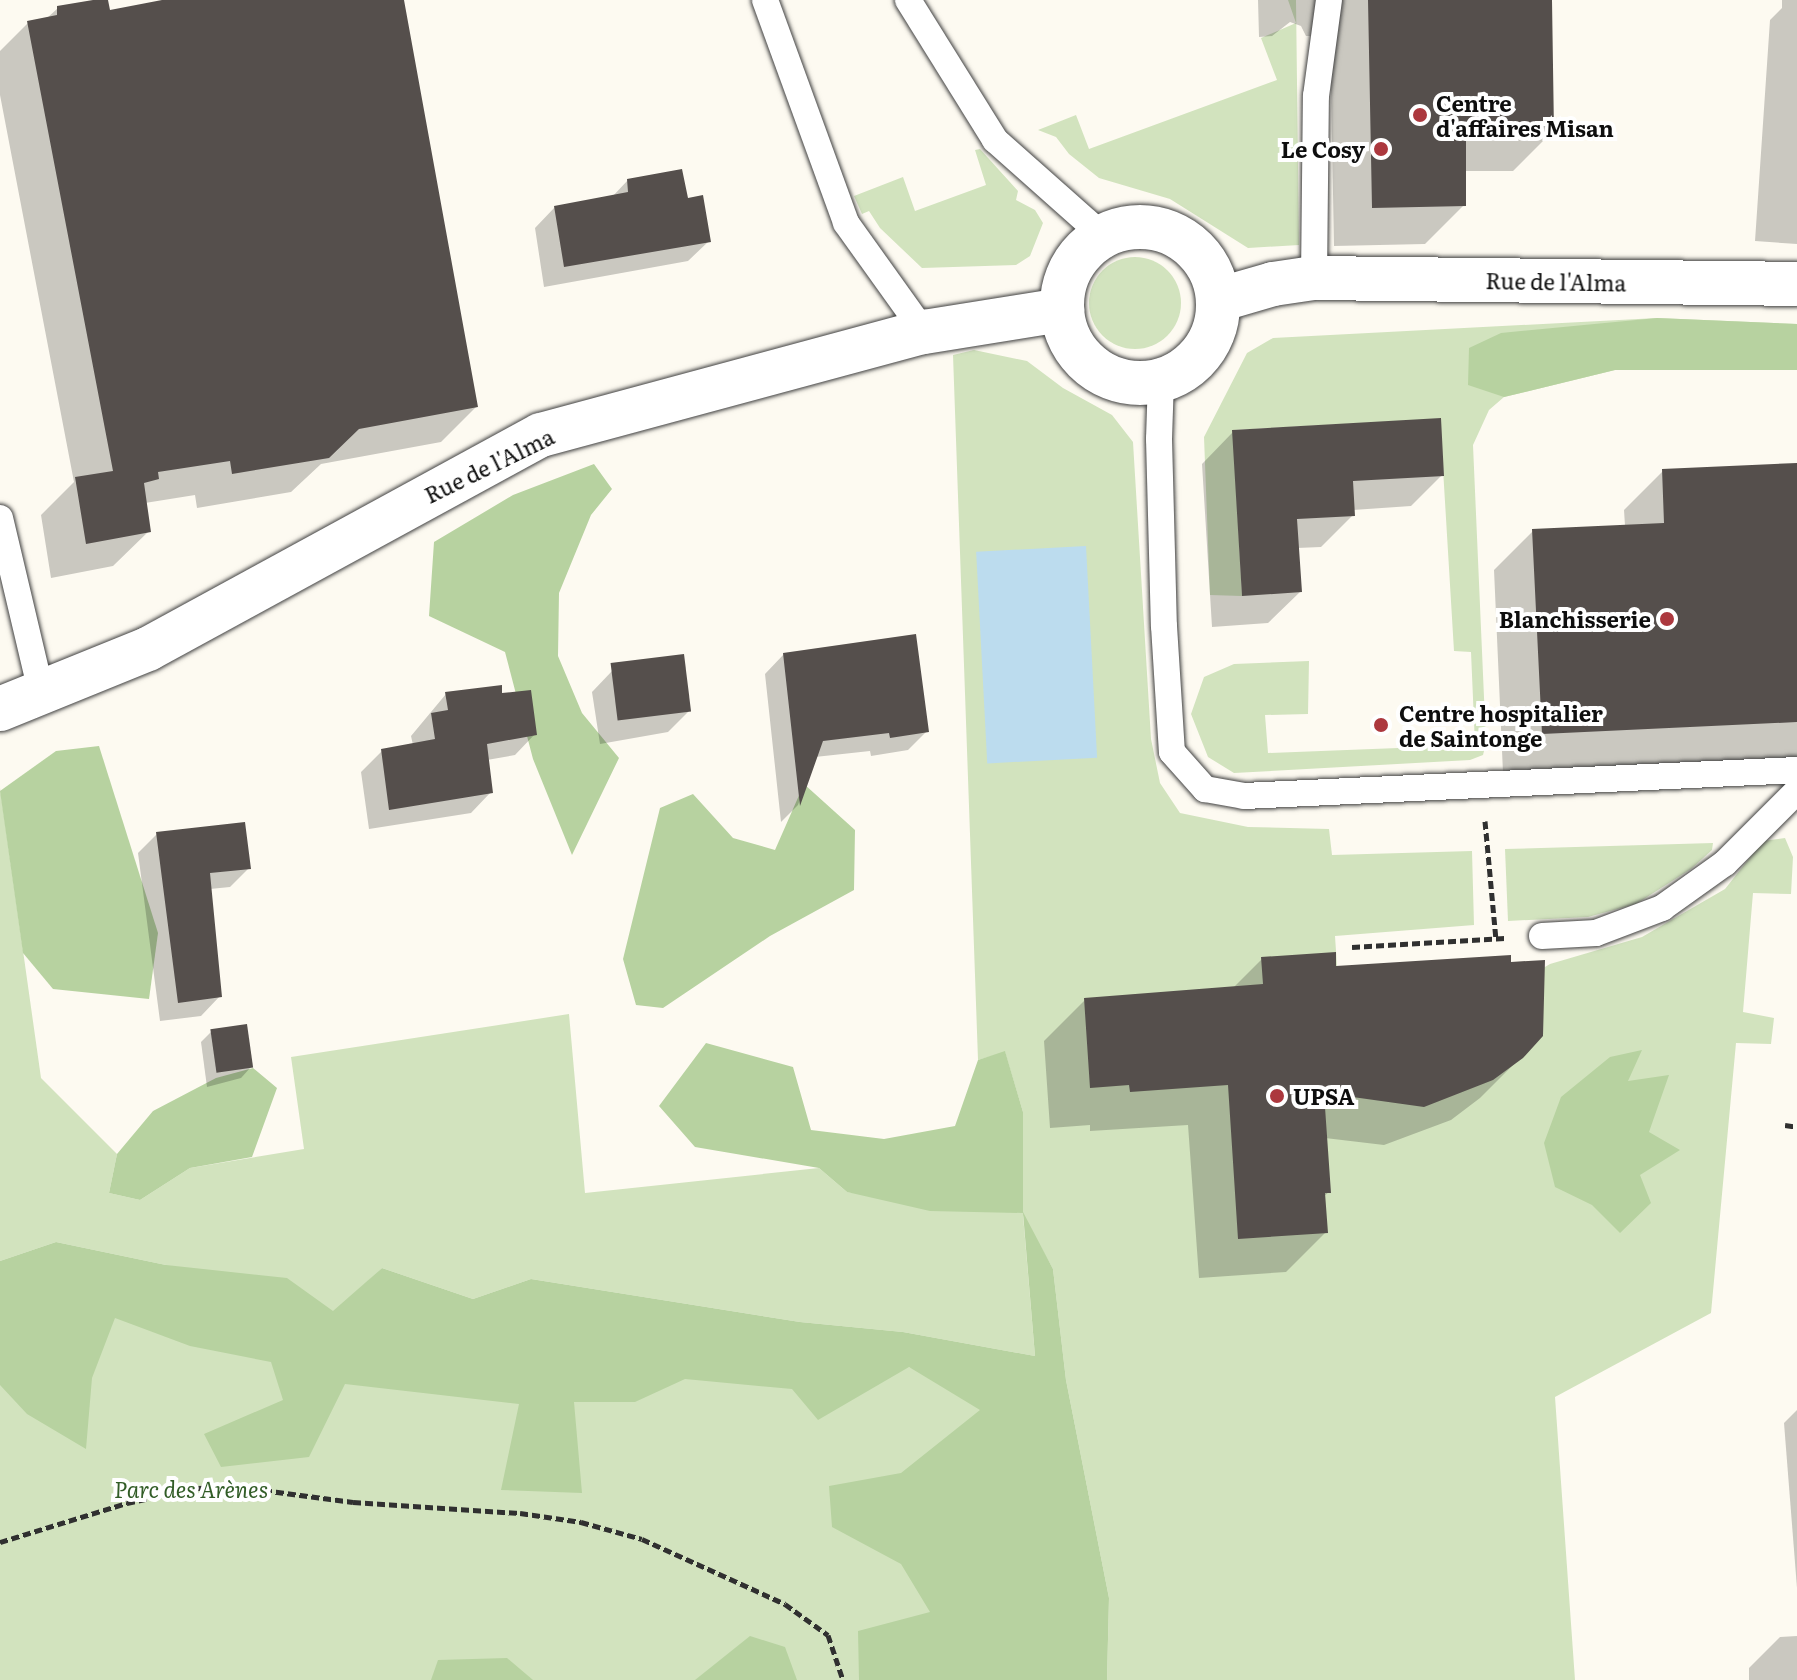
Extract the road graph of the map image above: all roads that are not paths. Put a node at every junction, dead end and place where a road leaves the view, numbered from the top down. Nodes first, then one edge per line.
1 (765, 0) edge
2 (908, 0) edge
3 (1329, 0) edge
4 (1103, 236) junction
5 (1314, 278) junction
6 (1797, 284) edge
7 (1218, 300) junction
8 (1062, 310) junction
9 (924, 332) junction
10 (1161, 379) junction
11 (0, 518) edge
12 (42, 695) junction
13 (0, 709) edge
14 (1797, 770) edge
15 (1797, 791) edge
16 (1542, 936) road end

1 - 9 lane
2 - 4 lane
3 - 5 lane
4 - 7 street
4 - 8 street
5 - 6 street, Rue de l'Alma
5 - 7 street, Rue de l'Alma
7 - 10 street
8 - 9 street, Rue de l'Alma
8 - 10 street
9 - 12 street, Rue de l'Alma
10 - 14 lane
11 - 12 lane
12 - 13 street, Rue de l'Alma
15 - 16 lane

